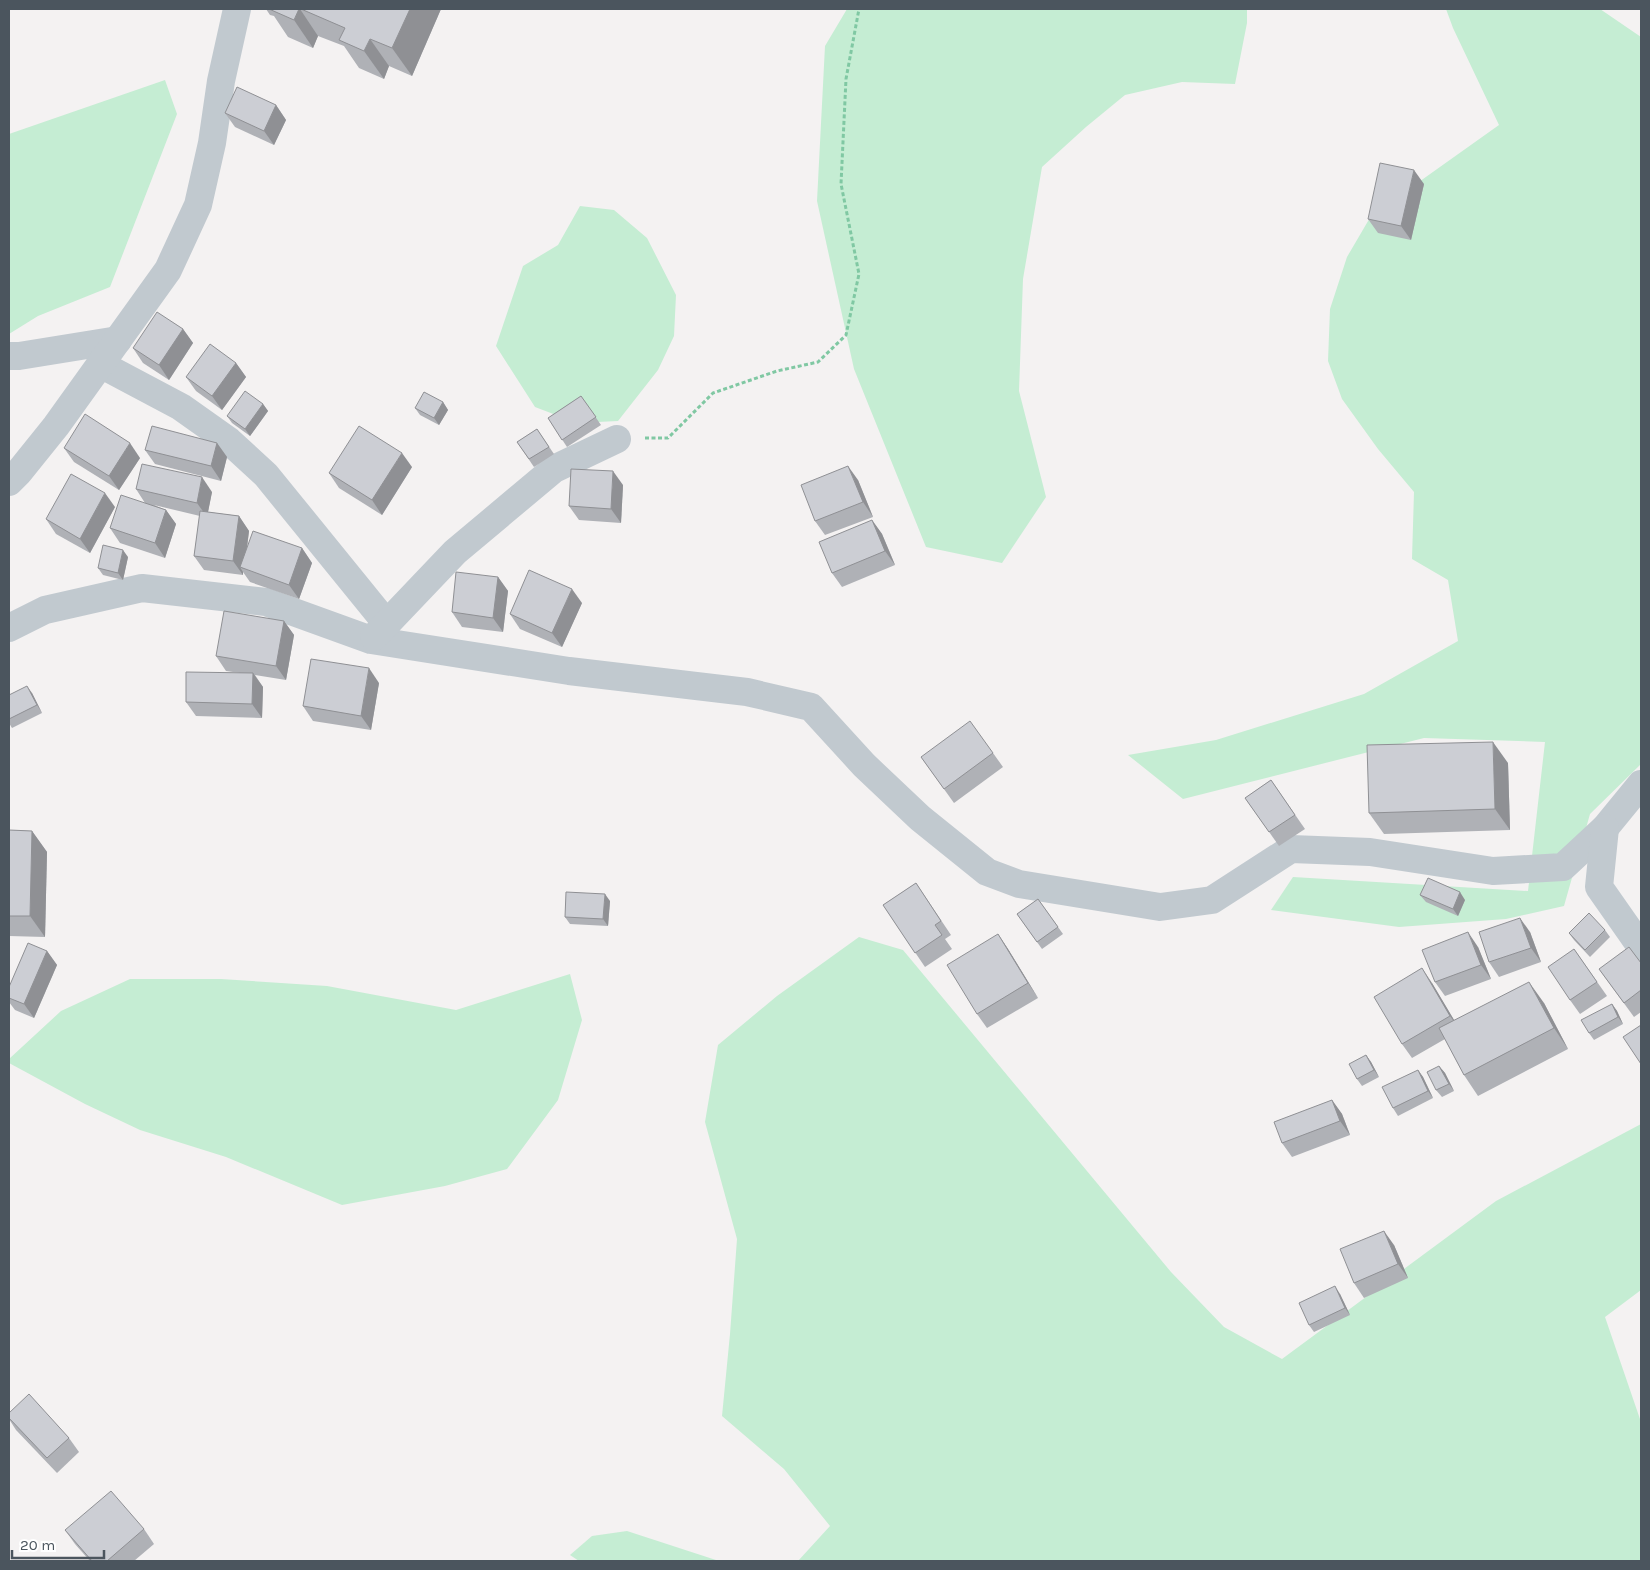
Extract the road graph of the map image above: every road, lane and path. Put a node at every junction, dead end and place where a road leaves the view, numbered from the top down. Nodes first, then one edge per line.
1 (237, 9) edge
2 (859, 9) edge
3 (118, 340) junction
4 (9, 356) edge
5 (100, 364) junction
6 (617, 439) joint
7 (9, 482) edge
8 (9, 628) edge
9 (379, 632) junction
10 (1641, 784) edge
11 (1605, 828) junction
12 (1641, 947) edge

1 - 3 street
2 - 6 path
3 - 4 street
3 - 5 street
5 - 7 street
5 - 9 street
6 - 9 street
8 - 9 street
9 - 11 street
10 - 11 street
11 - 12 street

